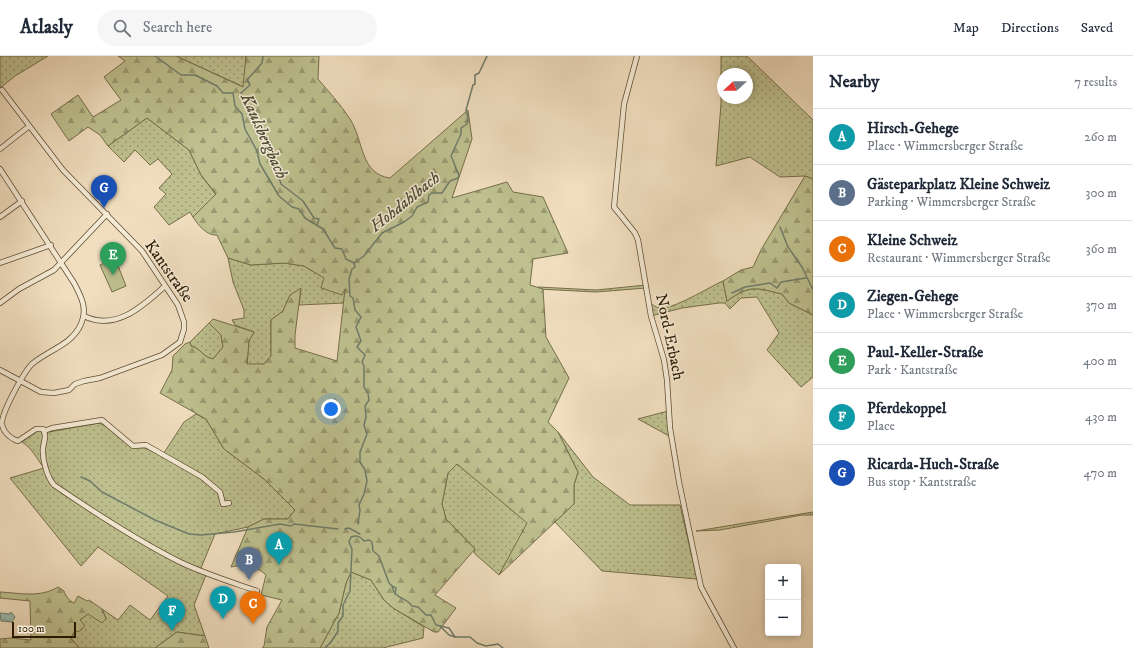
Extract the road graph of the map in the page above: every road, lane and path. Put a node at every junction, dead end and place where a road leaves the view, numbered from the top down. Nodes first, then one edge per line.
1 (637, 56) edge
2 (2, 90) dead end
3 (28, 127) junction
4 (0, 150) edge
5 (0, 169) edge
6 (22, 201) junction
7 (107, 214) junction
8 (0, 217) edge
9 (51, 245) junction
10 (0, 263) edge
11 (63, 263) junction
12 (165, 286) junction
13 (0, 303) edge
14 (84, 316) junction
15 (0, 370) edge
16 (19, 382) junction
17 (44, 431) junction
18 (229, 503) dead end
19 (257, 591) dead end
20 (734, 648) edge

1 - 20 street, Nord-Erbach
2 - 3 street, Kantstraße
3 - 4 street
3 - 7 street, Kantstraße
5 - 6 street
6 - 8 street
6 - 9 street
7 - 11 street
7 - 12 street, Kantstraße
9 - 10 street
9 - 11 street
11 - 13 street
11 - 14 street
12 - 14 street
12 - 16 street, Kantstraße
14 - 16 street
15 - 16 street, Kantstraße
16 - 17 street
17 - 18 street
17 - 19 street

